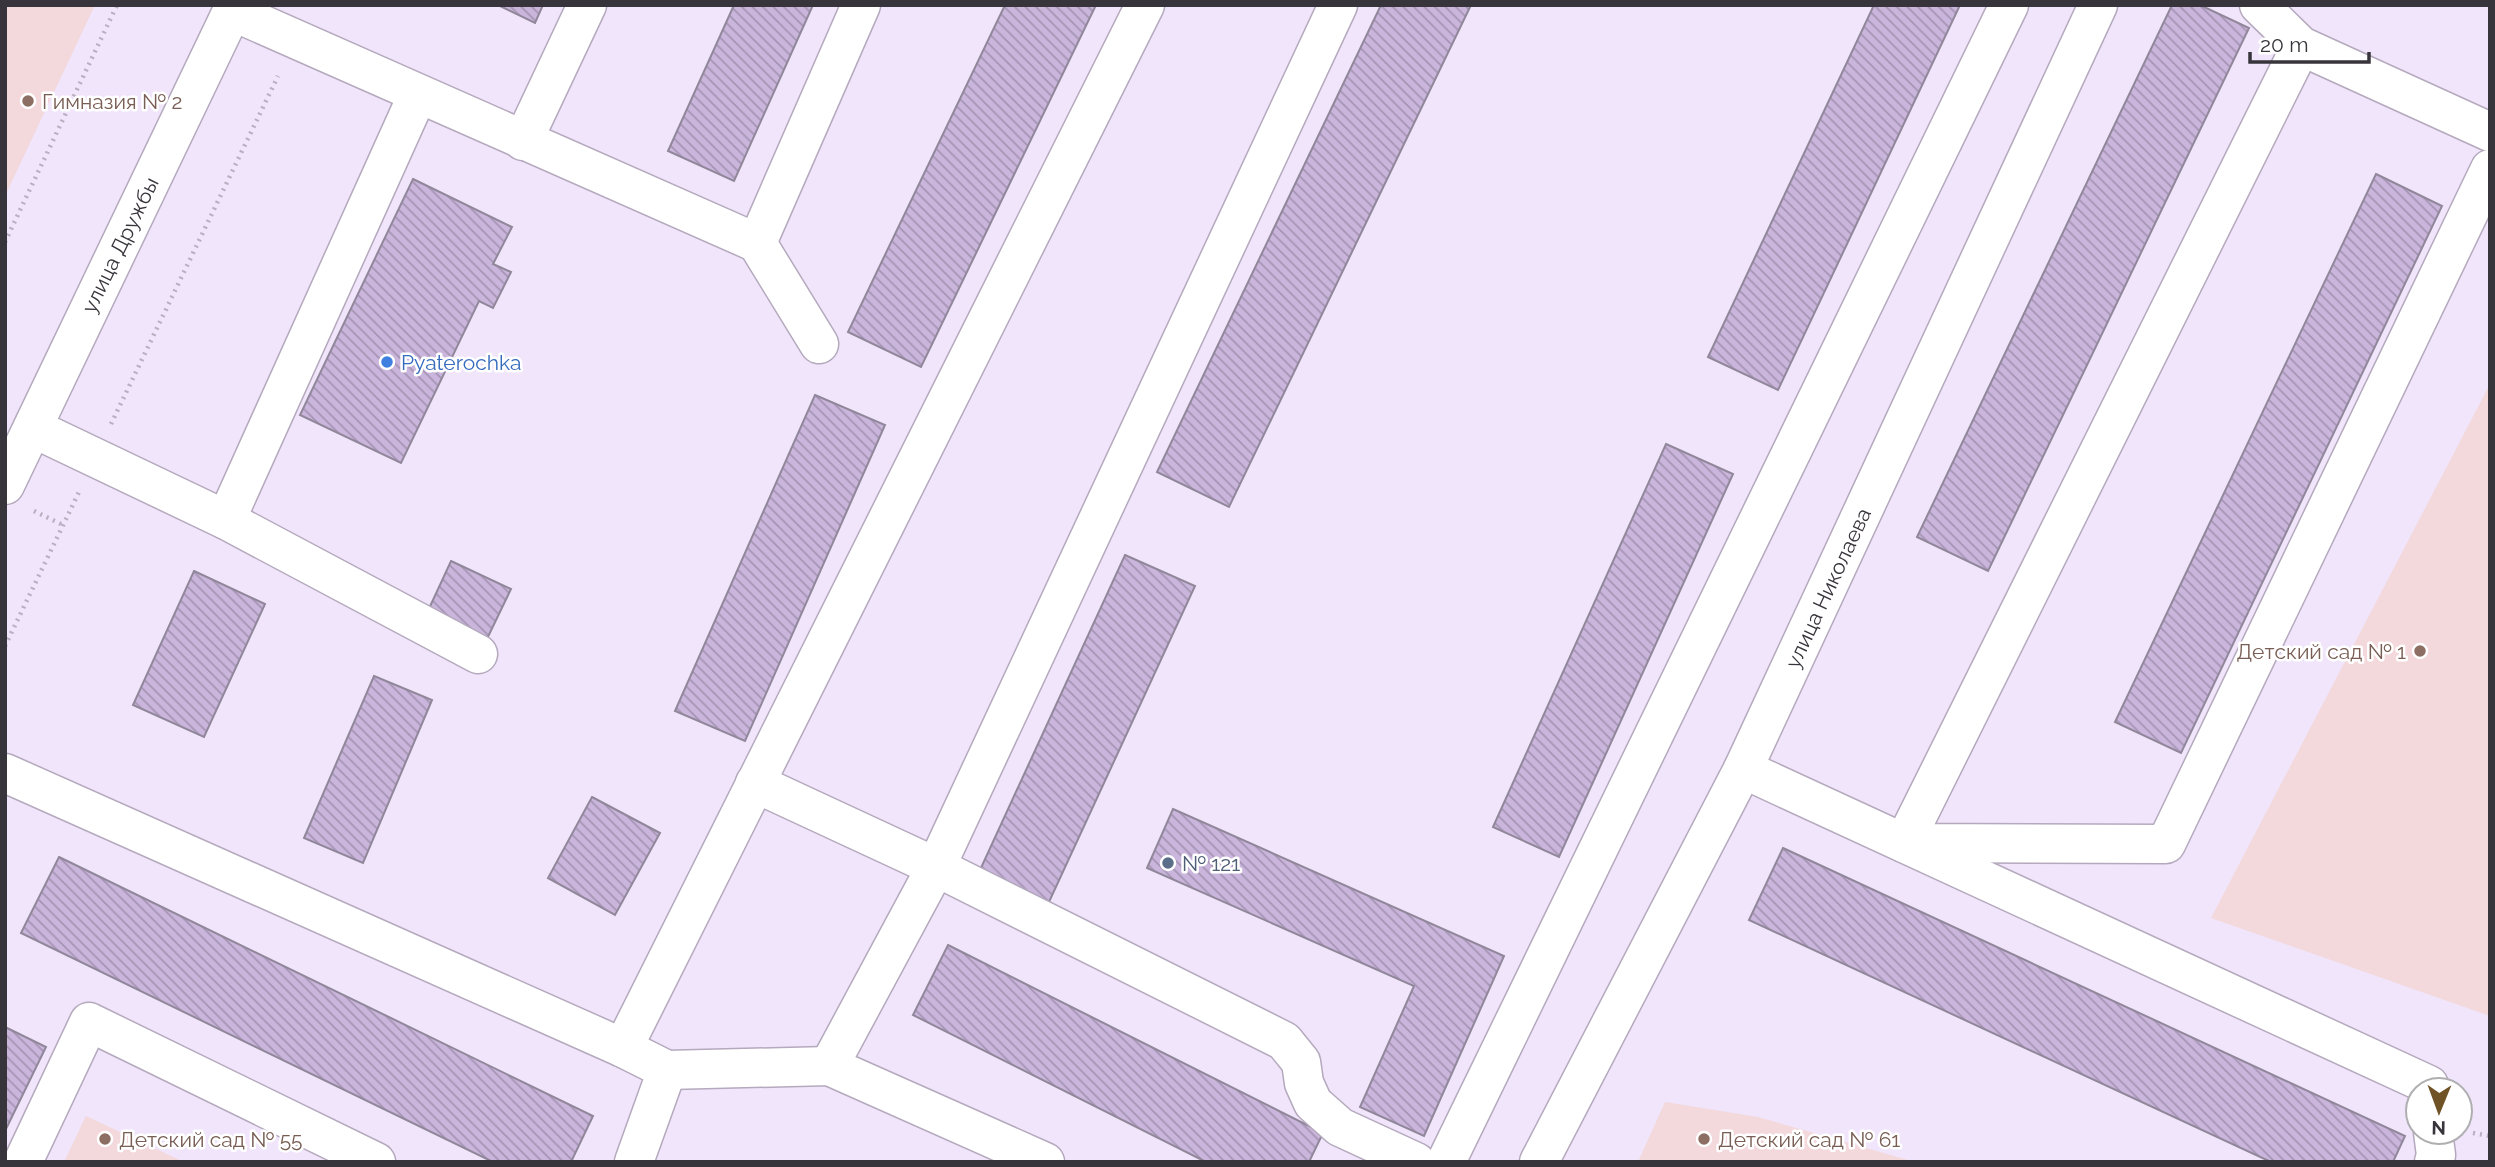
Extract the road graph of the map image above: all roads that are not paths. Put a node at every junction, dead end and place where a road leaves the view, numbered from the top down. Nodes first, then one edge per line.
1 (587, 5) edge
2 (862, 5) edge
3 (1145, 5) edge
4 (1338, 5) edge
5 (2009, 5) edge
6 (2098, 5) edge
7 (2259, 5) edge
8 (234, 8) edge
9 (2301, 46) junction
10 (418, 94) junction
11 (2490, 132) edge
12 (523, 141) junction
13 (2490, 169) edge
14 (757, 243) junction
15 (819, 344) dead end
16 (33, 428) junction
17 (17, 497) edge
18 (226, 520) junction
19 (478, 654) dead end
20 (1743, 769) junction
21 (5, 773) edge
22 (755, 783) junction
23 (1904, 843) junction
24 (936, 867) junction
25 (623, 1048) junction
26 (829, 1066) junction
27 (667, 1070) junction
28 (2409, 1076) edge
29 (23, 1162) edge
30 (376, 1162) edge
31 (634, 1162) edge
32 (1045, 1162) edge
33 (1416, 1162) edge
34 (1446, 1162) edge
35 (1539, 1162) edge

1 - 12 main road
2 - 14 main road
3 - 22 main road
4 - 24 main road
5 - 34 main road
6 - 20 main road, улица Николаева
7 - 9 main road
8 - 10 main road
8 - 16 main road, улица Дружбы
9 - 11 main road
9 - 23 main road
10 - 12 main road
10 - 18 main road
12 - 14 main road
13 - 23 main road
14 - 15 main road
16 - 17 main road, улица Дружбы
16 - 18 main road
18 - 19 main road
20 - 23 main road
20 - 35 main road, улица Николаева
21 - 25 main road
22 - 24 main road
22 - 25 main road
23 - 28 main road
24 - 26 main road
24 - 33 main road
25 - 27 main road
26 - 27 main road
26 - 32 main road
27 - 31 main road
29 - 30 main road

